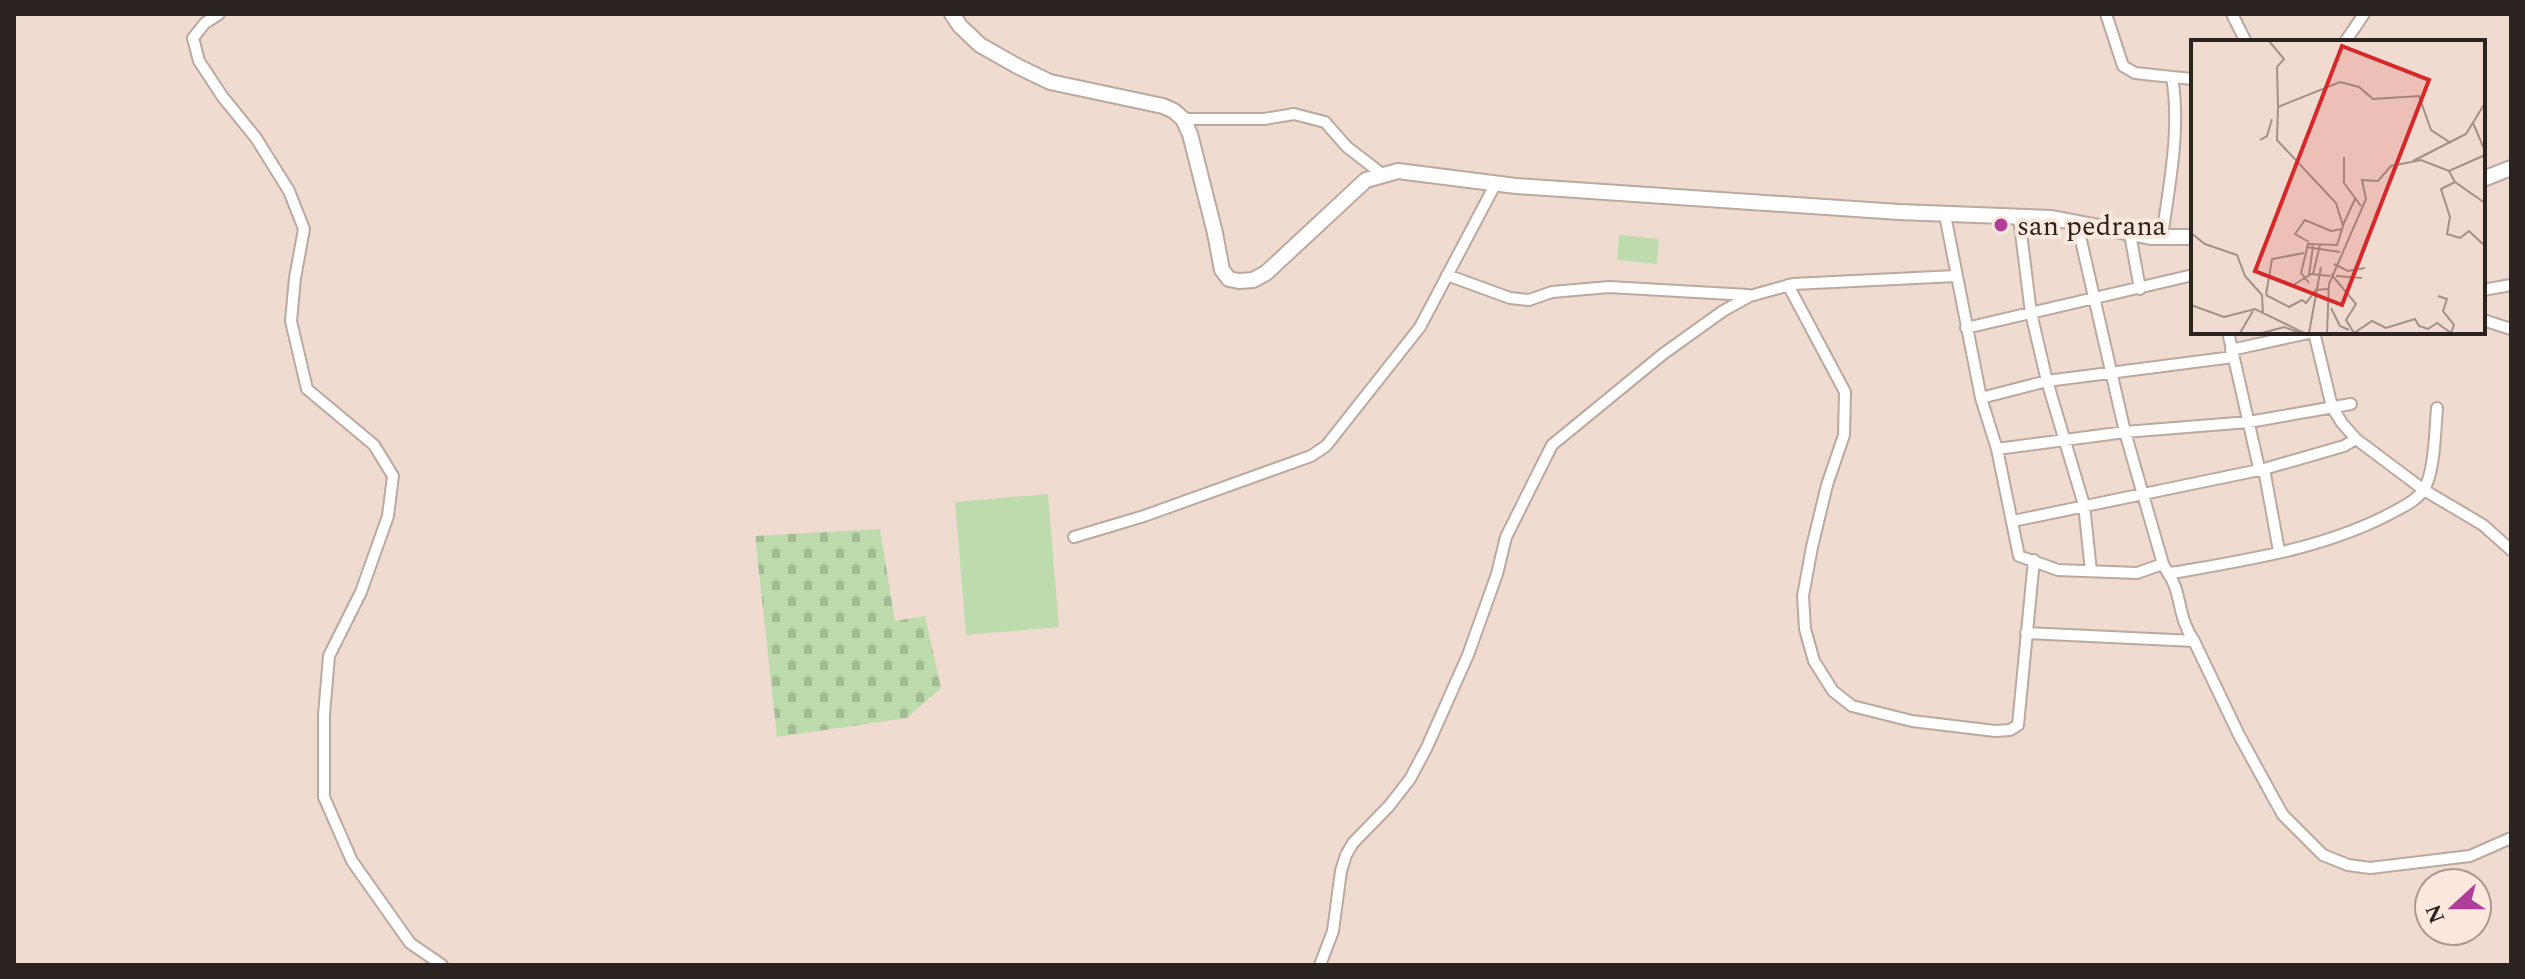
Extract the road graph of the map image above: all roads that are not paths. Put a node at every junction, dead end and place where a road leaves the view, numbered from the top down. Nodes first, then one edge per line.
1 (219, 14) edge
2 (952, 14) edge
3 (2106, 14) edge
4 (2232, 14) edge
5 (2364, 14) edge
6 (2245, 40) edge
7 (2346, 40) edge
8 (2172, 77) junction
9 (2191, 79) edge
10 (1183, 119) junction
11 (2511, 168) edge
12 (1382, 174) junction
13 (2485, 178) edge
14 (1496, 183) junction
15 (1945, 215) junction
16 (2019, 217) junction
17 (2077, 223) junction
18 (2130, 234) junction
19 (2162, 237) junction
20 (2191, 237) edge
21 (1447, 275) junction
22 (1956, 276) junction
23 (2191, 276) edge
24 (1788, 285) junction
25 (2511, 285) edge
26 (2140, 289) junction
27 (2485, 290) edge
28 (1750, 296) junction
29 (2094, 299) junction
30 (2031, 313) junction
31 (2485, 321) edge
32 (1966, 328) junction
33 (2511, 329) edge
34 (2228, 334) edge
35 (2305, 334) edge
36 (2314, 334) edge
37 (2232, 353) junction
38 (2110, 372) junction
39 (2047, 381) junction
40 (1981, 398) junction
41 (2351, 404) dead end
42 (2332, 407) junction
43 (2437, 408) dead end
44 (2249, 422) junction
45 (2125, 432) junction
46 (2356, 439) junction
47 (2063, 440) junction
48 (1997, 449) junction
49 (2264, 469) junction
50 (2424, 490) junction
51 (2140, 493) junction
52 (2084, 505) junction
53 (2013, 521) junction
54 (1074, 537) dead end
55 (2511, 550) edge
56 (2279, 551) junction
57 (2034, 560) junction
58 (2165, 568) junction
59 (2091, 571) junction
60 (2026, 633) junction
61 (2194, 641) junction
62 (2511, 838) edge
63 (442, 965) edge
64 (1320, 965) edge

1 - 63 street
2 - 10 street
3 - 8 street
4 - 6 street
5 - 7 street
8 - 9 street
8 - 19 street
10 - 12 street
10 - 12 street
11 - 13 street
12 - 14 street
14 - 15 street
14 - 21 street
15 - 16 street
15 - 22 street
16 - 17 street
16 - 30 street
17 - 18 street
17 - 29 street
18 - 19 street
18 - 26 street
19 - 20 street
21 - 28 street
21 - 54 street
22 - 24 street
22 - 32 street
23 - 26 street
24 - 28 street
24 - 60 street
25 - 27 street
26 - 29 street
28 - 64 street
29 - 30 street
29 - 38 street
30 - 32 street
30 - 39 street
31 - 33 street
32 - 40 street
34 - 37 street
35 - 37 street
36 - 42 street
37 - 38 street
37 - 44 street
38 - 39 street
38 - 45 street
39 - 40 street
39 - 47 street
40 - 48 street
41 - 42 street
42 - 44 street
42 - 46 street
43 - 50 street
44 - 45 street
44 - 49 street
45 - 47 street
45 - 51 street
46 - 49 street
46 - 50 street
47 - 48 street
47 - 52 street
48 - 53 street
49 - 51 street
49 - 56 street
50 - 55 street
50 - 56 street
51 - 52 street
51 - 58 street
52 - 53 street
52 - 59 street
53 - 57 street
56 - 58 street
57 - 59 street
57 - 60 street
58 - 59 street
58 - 61 street
60 - 61 street
61 - 62 street

